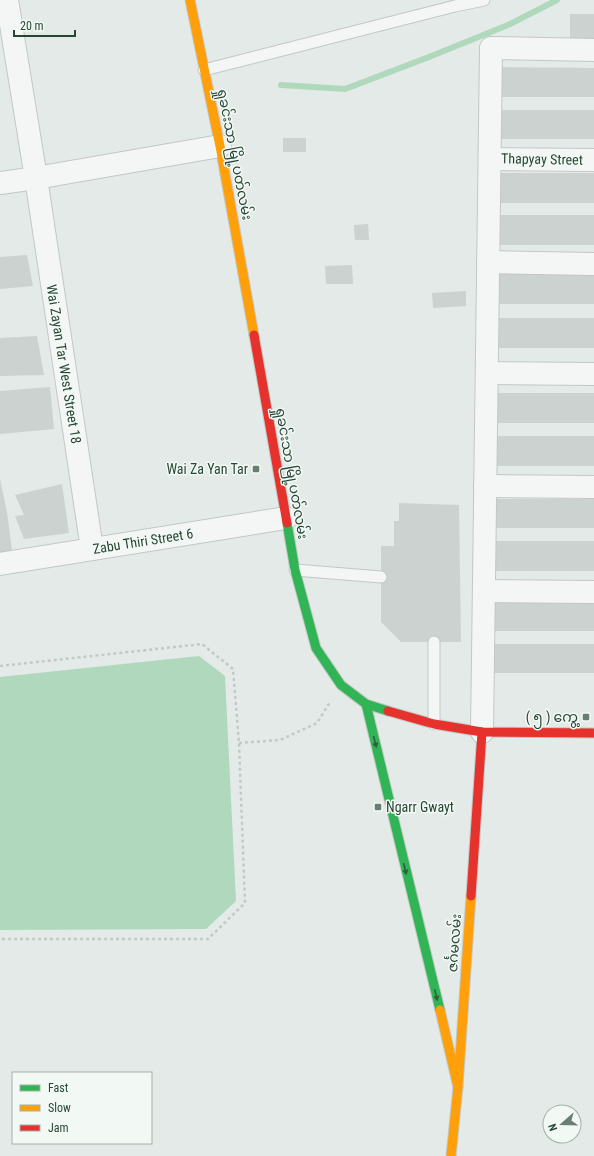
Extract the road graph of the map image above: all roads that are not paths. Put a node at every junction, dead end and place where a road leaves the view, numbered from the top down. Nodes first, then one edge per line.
1 (7, 0) edge
2 (190, 0) edge
3 (484, 0) edge
4 (594, 50) edge
5 (204, 70) junction
6 (220, 146) junction
7 (490, 159) junction
8 (594, 160) edge
9 (36, 178) junction
10 (0, 183) edge
11 (488, 262) junction
12 (594, 264) edge
13 (487, 373) junction
14 (594, 374) edge
15 (485, 486) junction
16 (594, 487) edge
17 (286, 518) junction
18 (92, 549) junction
19 (0, 564) edge
20 (295, 570) junction
21 (381, 577) dead end
22 (484, 591) junction
23 (594, 592) edge
24 (434, 642) dead end
25 (366, 704) junction
26 (434, 724) junction
27 (482, 732) junction
28 (594, 733) edge
29 (458, 1087) junction
30 (451, 1156) edge

1 - 9 street, Wai Zayan Tar West Street 18
2 - 5 main road, ရှုခင်းသာ မြို့ပတ်လမ်း
3 - 5 lane
4 - 7 street
5 - 6 main road, ရှုခင်းသာ မြို့ပတ်လမ်း
6 - 9 street
6 - 17 main road, ရှုခင်းသာ မြို့ပတ်လမ်း
7 - 8 street, Thapyay Street
7 - 11 street
9 - 10 street
9 - 18 street, Wai Zayan Tar West Street 18
11 - 12 street
11 - 13 street
13 - 14 street
13 - 15 street
15 - 16 street
15 - 22 street
17 - 18 street, Zabu Thiri Street 6
17 - 20 main road, ရှုခင်းသာ မြို့ပတ်လမ်း
18 - 19 street, Zabu Thiri Street 6
20 - 21 lane
20 - 25 main road, ရှုခင်းသာ မြို့ပတ်လမ်း
22 - 23 street
22 - 27 street
24 - 26 lane
25 - 26 main road, ရှုခင်းသာ မြို့ပတ်လမ်း
25 -> 29 main road
26 - 27 main road, ရှုခင်းသာ မြို့ပတ်လမ်း
27 - 28 main road, ရှုခင်းသာ မြို့ပတ်လမ်း
27 - 29 main road, ဇင်္ဂမလမ်း
29 - 30 main road, ဇင်္ဂမလမ်း

